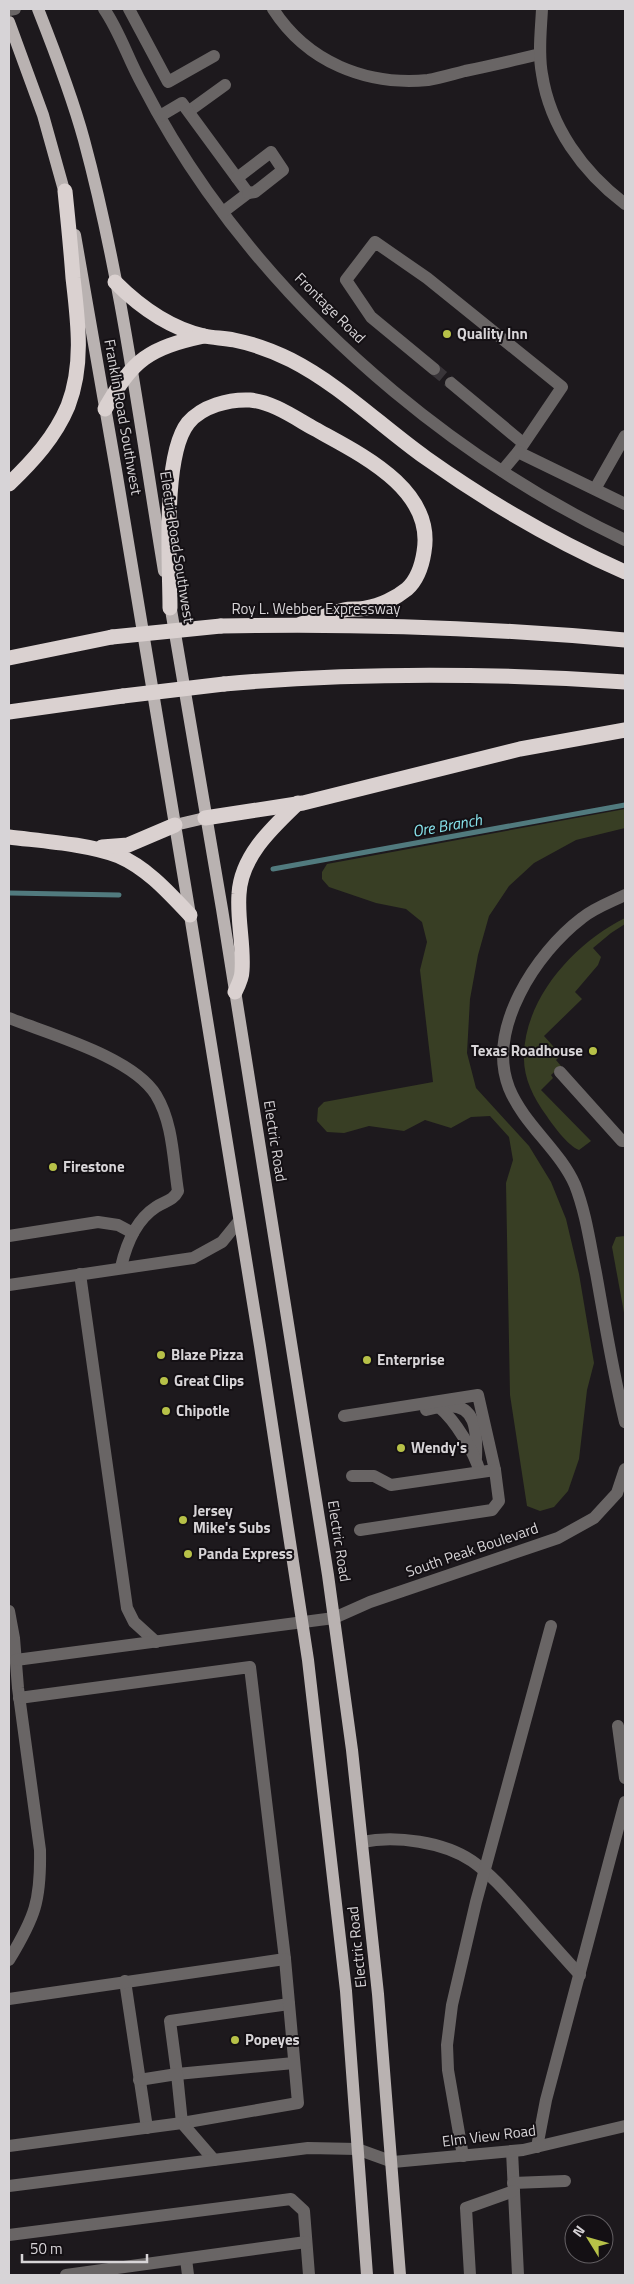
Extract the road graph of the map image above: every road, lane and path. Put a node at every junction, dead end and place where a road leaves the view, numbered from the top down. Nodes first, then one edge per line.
1 (15, 9) edge
2 (38, 9) edge
3 (104, 9) edge
4 (129, 9) edge
5 (273, 9) edge
6 (542, 9) edge
7 (9, 10) edge
8 (9, 22) edge
9 (145, 39) junction
10 (126, 50) junction
11 (540, 54) junction
12 (214, 56) dead end
13 (225, 85) dead end
14 (188, 111) junction
15 (160, 116) junction
16 (237, 178) junction
17 (65, 191) junction
18 (248, 193) junction
19 (625, 204) edge
20 (223, 212) junction
21 (115, 282) junction
22 (204, 336) junction
23 (130, 369) junction
24 (434, 370) tunnel mouth
25 (451, 383) tunnel mouth
26 (105, 408) junction
27 (625, 436) edge
28 (520, 448) junction
29 (502, 471) junction
30 (9, 484) edge
31 (595, 489) junction
32 (625, 504) edge
33 (625, 540) edge
34 (625, 572) edge
35 (170, 608) junction
36 (301, 624) junction
37 (625, 640) edge
38 (9, 658) edge
39 (625, 682) edge
40 (9, 712) edge
41 (625, 730) edge
42 (298, 803) junction
43 (205, 818) junction
44 (175, 825) junction
45 (9, 837) edge
46 (83, 847) junction
47 (625, 895) edge
48 (190, 915) junction
49 (235, 992) junction
50 (9, 1018) edge
51 (560, 1072) dead end
52 (625, 1141) edge
53 (239, 1222) junction
54 (133, 1233) junction
55 (9, 1236) edge
56 (121, 1268) junction
57 (80, 1274) junction
58 (9, 1285) edge
59 (439, 1407) junction
60 (391, 1409) junction
61 (344, 1416) dead end
62 (625, 1422) edge
63 (476, 1458) junction
64 (495, 1470) junction
65 (625, 1470) edge
66 (480, 1472) junction
67 (352, 1476) dead end
68 (360, 1530) dead end
69 (9, 1611) edge
70 (334, 1618) junction
71 (302, 1622) junction
72 (552, 1626) dead end
73 (156, 1642) junction
74 (16, 1660) junction
75 (19, 1698) junction
76 (618, 1726) dead end
77 (625, 1778) edge
78 (625, 1802) edge
79 (362, 1842) junction
80 (484, 1871) junction
81 (285, 1959) junction
82 (9, 1960) edge
83 (580, 1975) junction
84 (125, 1981) junction
85 (9, 1999) edge
86 (289, 2004) junction
87 (294, 2063) junction
88 (177, 2074) junction
89 (139, 2080) junction
90 (182, 2123) junction
91 (625, 2126) edge
92 (147, 2128) junction
93 (9, 2146) edge
94 (537, 2147) junction
95 (356, 2149) junction
96 (512, 2151) junction
97 (463, 2156) junction
98 (214, 2160) junction
99 (393, 2162) junction
100 (565, 2180) dead end
101 (9, 2186) edge
102 (514, 2187) junction
103 (9, 2234) edge
104 (306, 2242) junction
105 (186, 2259) junction
106 (66, 2275) edge
107 (188, 2275) edge
108 (309, 2275) edge
109 (366, 2275) edge
110 (400, 2275) edge
111 (470, 2275) edge
112 (518, 2275) edge

1 - 7 street
2 - 21 main road
3 - 10 street, Frontage Road
4 - 9 street
5 - 11 street
6 - 11 street
8 - 17 main road, Franklin Road Southwest
9 - 10 street
9 - 12 street
10 - 15 street, Frontage Road
11 - 19 street
13 - 14 street
14 - 15 street
14 - 16 street
15 - 20 street, Frontage Road
16 - 18 street
16 - 18 street
17 - 26 main road, Franklin Road Southwest
17 - 30 highway
18 - 20 street
20 - 29 street, Frontage Road
21 - 22 highway
21 - 23 main road, Electric Road Southwest
22 - 23 highway
22 - 34 highway
23 - 26 highway
23 - 35 main road, Electric Road Southwest
24 - 28 street
25 - 28 street
26 - 44 main road, Franklin Road Southwest
27 - 31 street
28 - 29 street
28 - 31 street
29 - 33 street, Frontage Road
31 - 32 street
35 - 36 highway
35 - 43 main road, Electric Road Southwest
36 - 37 highway, Roy L. Webber Expressway
36 - 38 highway, Roy L. Webber Expressway, bridge
39 - 40 highway, bridge
41 - 42 highway
42 - 43 highway
42 - 49 highway
43 - 44 main road
43 - 49 main road, Electric Road
44 - 46 highway
44 - 48 main road
45 - 46 highway
46 - 48 highway
47 - 62 street
48 - 53 main road, Electric Road
49 - 70 main road, Electric Road
50 - 54 street
51 - 52 street
53 - 56 street
53 - 71 main road, Electric Road
54 - 55 street
54 - 56 street
56 - 57 street
57 - 58 street
57 - 73 street
59 - 60 street
59 - 63 street
59 - 63 street
60 - 61 street
60 - 64 street
63 - 66 street
64 - 66 street
64 - 68 street
65 - 70 street, South Peak Boulevard
66 - 67 street
69 - 74 street
70 - 71 street, South Peak Boulevard
70 - 79 main road, Electric Road
71 - 73 street, South Peak Boulevard
71 - 95 main road, Electric Road
72 - 80 street
73 - 74 street, South Peak Boulevard
74 - 75 street
75 - 81 street
75 - 82 street
76 - 77 street
78 - 83 street
79 - 80 street
79 - 99 main road, Electric Road
80 - 83 street
80 - 97 street
81 - 84 street
81 - 86 street
83 - 94 street
84 - 85 street
84 - 89 street
86 - 87 street
86 - 88 street
87 - 88 street
87 - 90 street
88 - 89 street
88 - 90 street
89 - 92 street
90 - 92 street
90 - 98 street
91 - 94 street, Elm View Road
92 - 93 street
94 - 96 street, Elm View Road
95 - 98 street, Elm View Road
95 - 99 street, Elm View Road
95 - 109 main road, Electric Road
96 - 97 street, Elm View Road
96 - 102 street
97 - 99 street, Elm View Road
98 - 101 street, Elm View Road
99 - 110 main road, Electric Road
100 - 102 street
102 - 111 street
102 - 112 street
103 - 104 street
104 - 105 street
104 - 108 street
105 - 106 street
105 - 107 street

